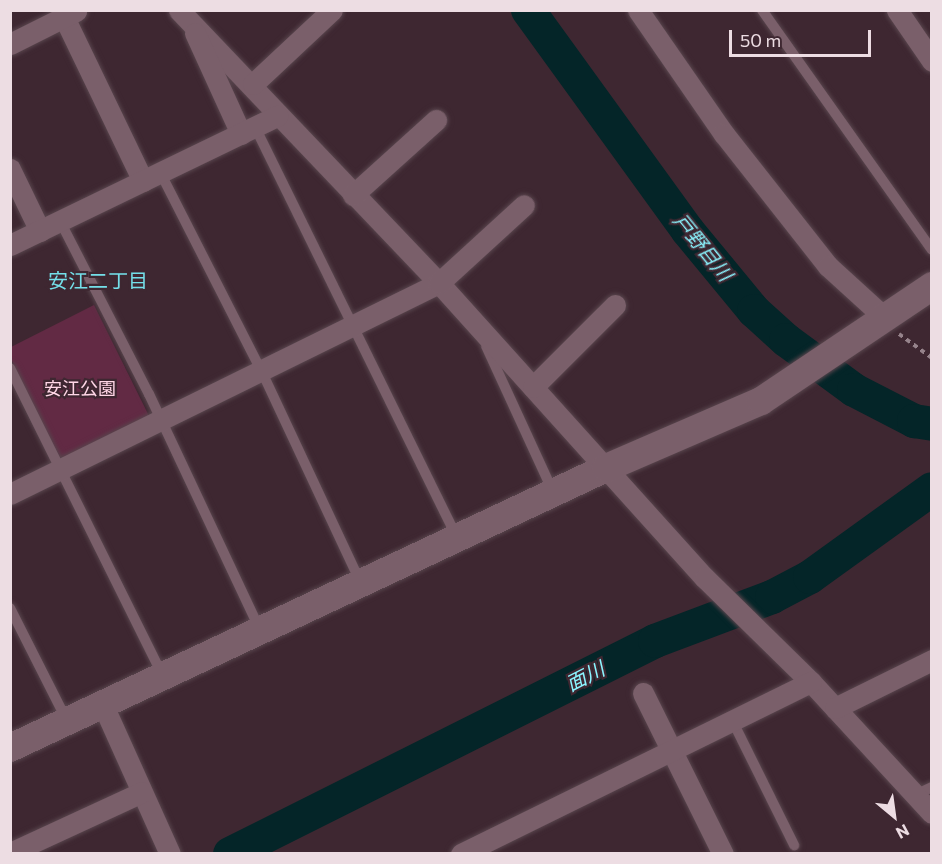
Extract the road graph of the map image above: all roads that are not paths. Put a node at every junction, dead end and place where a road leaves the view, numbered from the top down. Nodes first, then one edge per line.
1 (332, 10) edge
2 (638, 10) edge
3 (762, 10) edge
4 (897, 10) edge
5 (71, 14) edge
6 (185, 16) edge
7 (10, 44) edge
8 (932, 61) edge
9 (253, 84) junction
10 (277, 116) junction
11 (436, 120) dead end
12 (248, 130) junction
13 (10, 169) edge
14 (152, 177) junction
15 (353, 195) junction
16 (524, 205) dead end
17 (60, 221) junction
18 (40, 231) junction
19 (10, 245) edge
20 (932, 250) edge
21 (439, 283) junction
22 (932, 286) edge
23 (615, 305) dead end
24 (886, 319) junction
25 (356, 325) junction
26 (477, 326) junction
27 (10, 368) edge
28 (262, 372) junction
29 (533, 387) junction
30 (163, 422) junction
31 (606, 468) junction
32 (59, 471) junction
33 (554, 493) junction
34 (10, 494) edge
35 (458, 538) junction
36 (361, 583) junction
37 (10, 608) edge
38 (260, 631) junction
39 (932, 660) edge
40 (163, 677) junction
41 (811, 682) junction
42 (643, 693) dead end
43 (103, 705) junction
44 (835, 708) junction
45 (732, 720) junction
46 (67, 722) junction
47 (10, 748) edge
48 (672, 750) junction
49 (923, 791) edge
50 (142, 792) junction
51 (932, 813) edge
52 (794, 845) dead end
53 (10, 854) edge
54 (170, 854) edge
55 (460, 854) edge
56 (723, 854) edge

1 - 9 street
2 - 24 street
3 - 20 lane
4 - 8 street
5 - 7 street
5 - 14 street
6 - 9 street
6 - 12 street
9 - 10 street
10 - 12 street
10 - 15 street
11 - 15 street
12 - 14 street
12 - 25 lane
13 - 18 street
14 - 17 street
14 - 28 lane
15 - 21 street
16 - 21 street
17 - 18 street
17 - 30 lane
18 - 19 street
21 - 25 street
21 - 26 street
22 - 24 street
23 - 29 street
24 - 31 street
25 - 28 street
25 - 35 lane
26 - 29 street
26 - 33 lane
27 - 32 lane
28 - 30 street
28 - 36 lane
29 - 31 street
30 - 32 street
30 - 38 lane
31 - 33 street
31 - 41 street
32 - 34 street
32 - 40 lane
33 - 35 street
35 - 36 street
36 - 38 street
37 - 46 lane
38 - 40 street
39 - 44 street
40 - 43 street
41 - 44 street
41 - 45 street
42 - 48 street
43 - 46 street
43 - 50 street
44 - 49 street
45 - 48 street
45 - 52 lane
46 - 47 street
48 - 55 street
48 - 56 street
49 - 51 street
50 - 53 street
50 - 54 street

